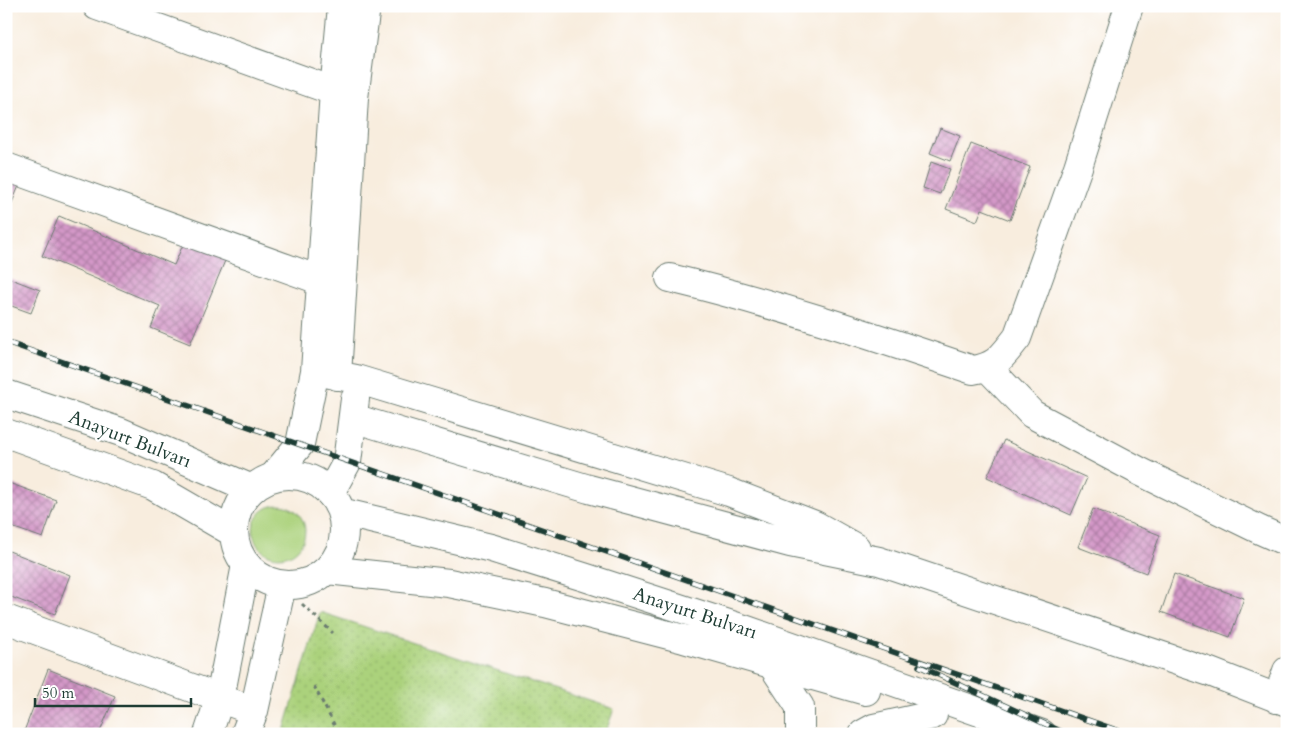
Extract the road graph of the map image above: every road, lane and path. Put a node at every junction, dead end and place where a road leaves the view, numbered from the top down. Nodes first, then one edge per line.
1 (97, 6) edge
2 (342, 6) edge
3 (366, 6) edge
4 (1130, 6) edge
5 (344, 95) junction
6 (6, 167) edge
7 (670, 278) dead end
8 (331, 284) junction
9 (988, 368) junction
10 (336, 375) junction
11 (6, 394) edge
12 (353, 418) junction
13 (6, 433) edge
14 (262, 483) junction
15 (336, 502) junction
16 (234, 533) junction
17 (1287, 542) edge
18 (879, 561) junction
19 (246, 565) junction
20 (327, 570) junction
21 (282, 585) junction
22 (7, 622) edge
23 (333, 633) dead end
24 (770, 663) junction
25 (1287, 671) edge
26 (314, 686) dead end
27 (220, 698) junction
28 (1282, 701) edge
29 (933, 715) junction
30 (250, 722) edge
31 (208, 734) edge
32 (339, 734) edge
33 (800, 734) edge
34 (863, 734) edge
35 (985, 734) edge
36 (1042, 734) edge

1 - 5 street
2 - 5 street
3 - 5 street
4 - 9 street
5 - 8 street
6 - 8 street
7 - 9 street
8 - 10 street
9 - 17 street
10 - 12 street
10 - 14 street
10 - 18 street
11 - 14 street, Anayurt Bulvarı
12 - 15 street
12 - 18 street
13 - 16 street, Anayurt Bulvarı
14 - 15 street
14 - 16 street
15 - 20 street
15 - 36 street, Anayurt Bulvarı
16 - 19 street
18 - 28 street
19 - 21 street
19 - 27 street
20 - 21 street
20 - 24 street, Anayurt Bulvarı
21 - 23 path
21 - 30 street
22 - 27 street
24 - 29 street, Anayurt Bulvarı
24 - 33 street
25 - 28 street
26 - 32 path
27 - 30 street
27 - 31 street
29 - 34 street
29 - 35 street, Anayurt Bulvarı

